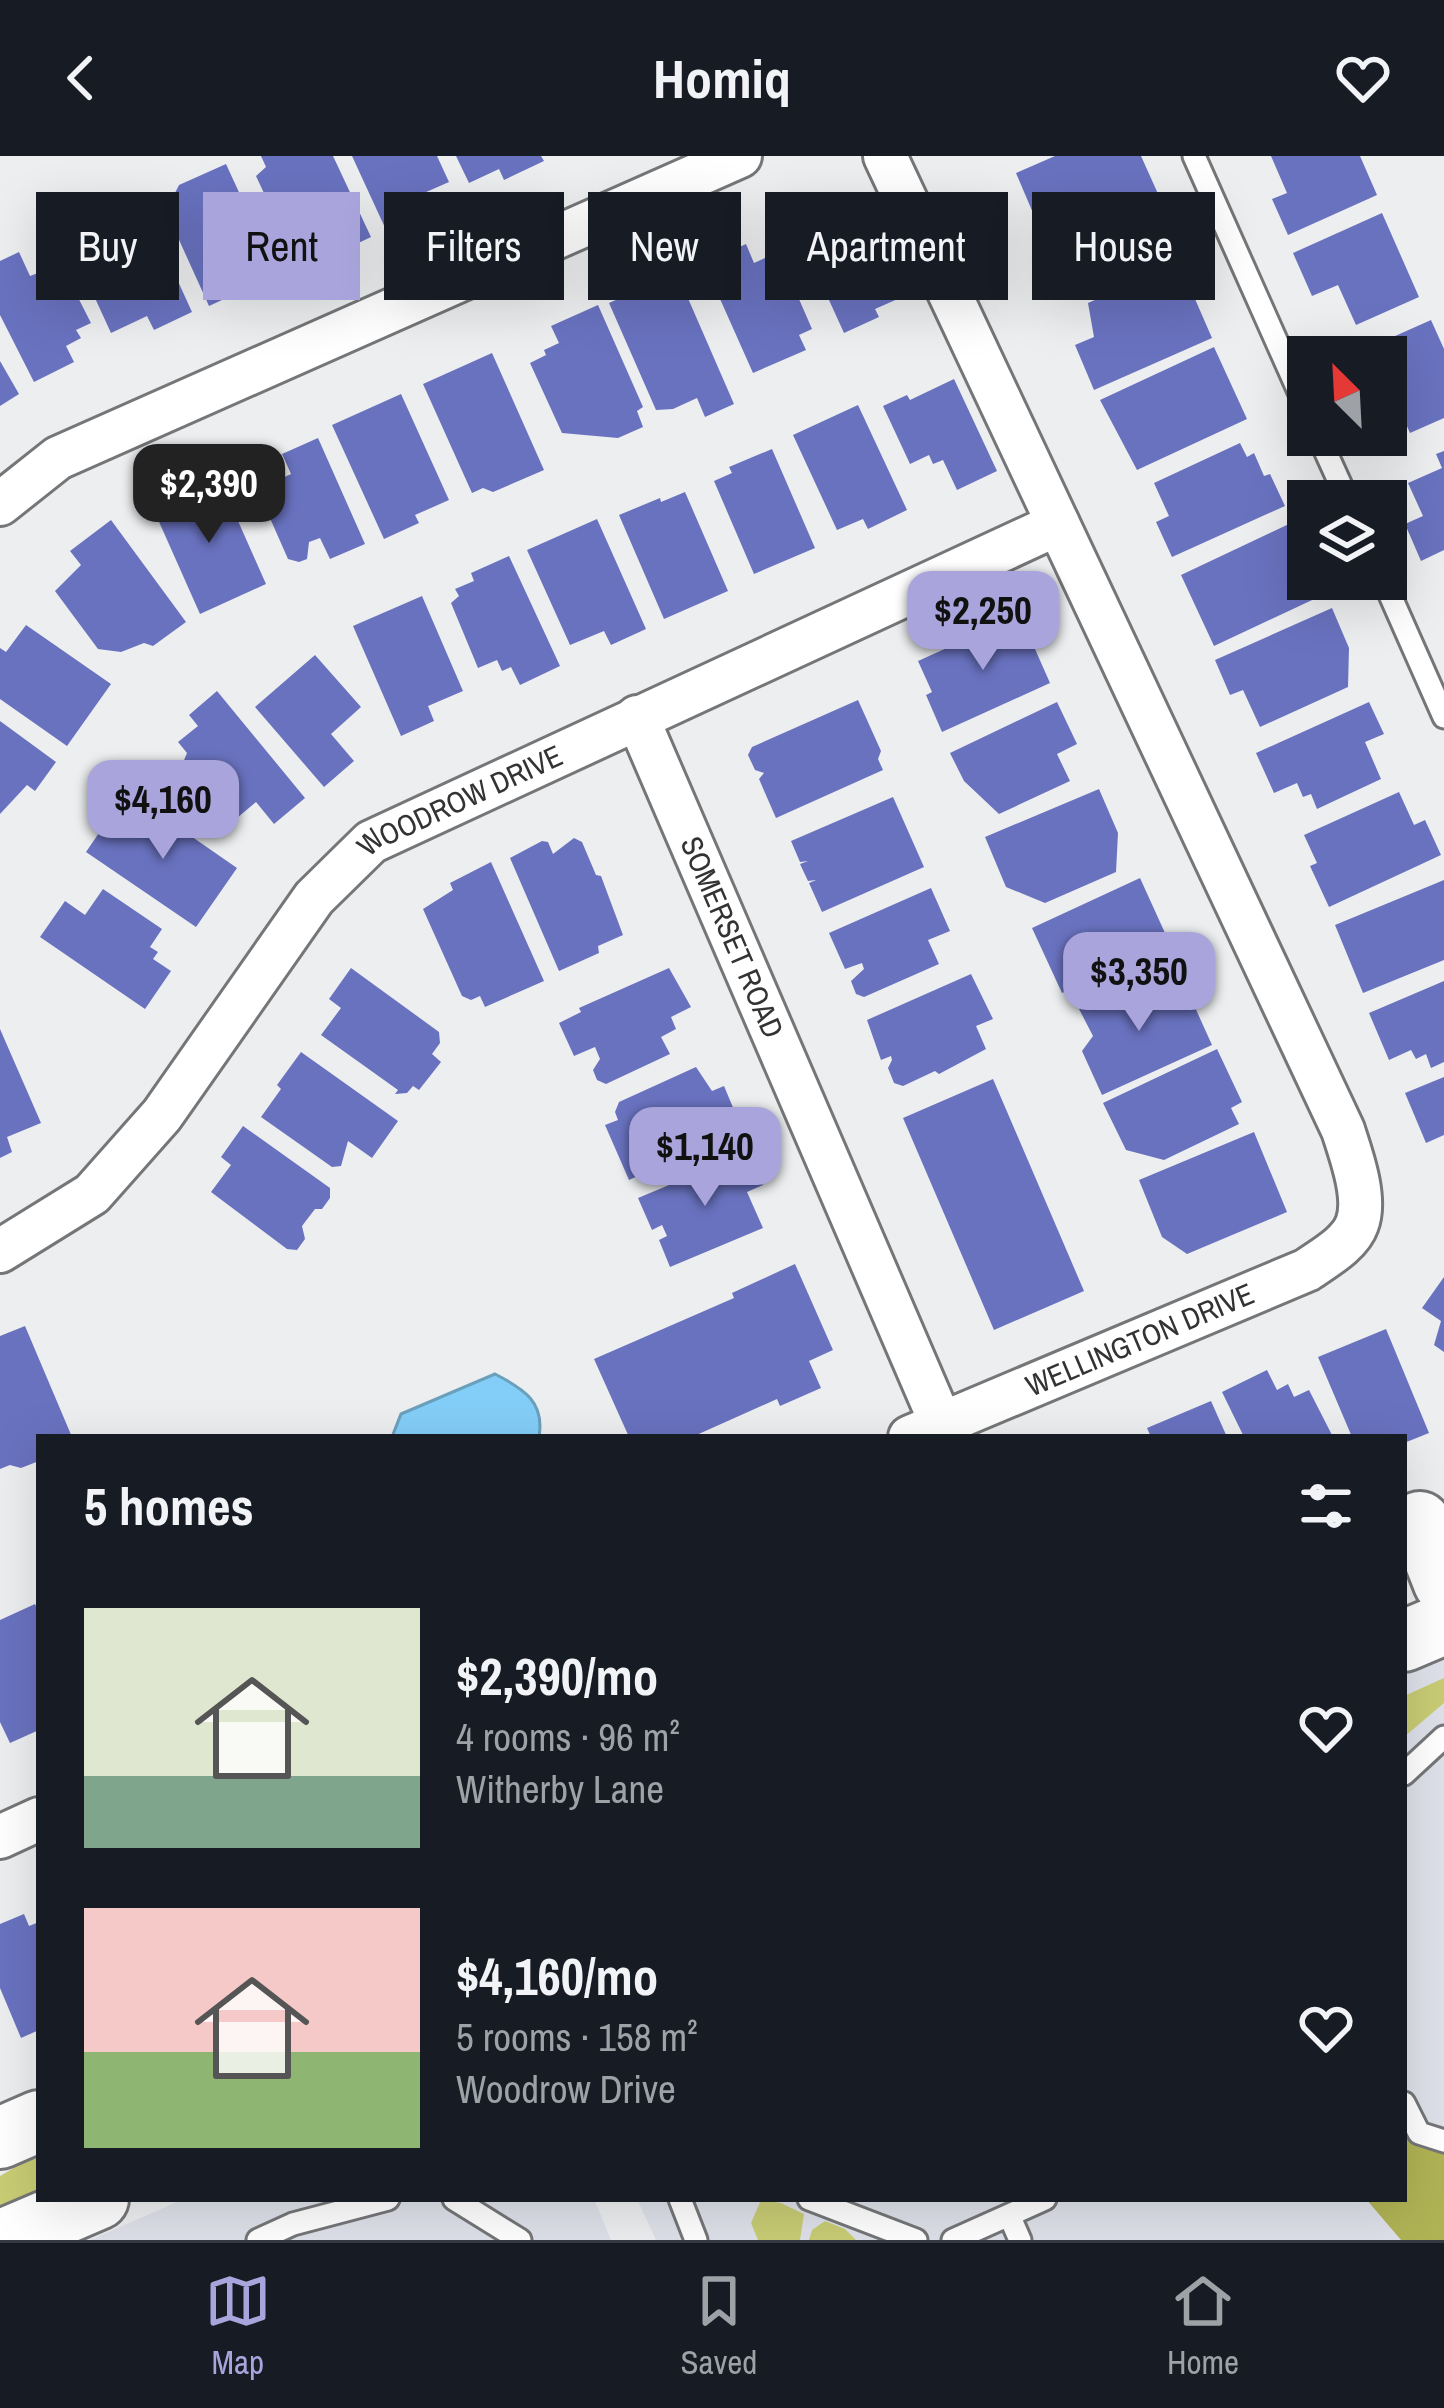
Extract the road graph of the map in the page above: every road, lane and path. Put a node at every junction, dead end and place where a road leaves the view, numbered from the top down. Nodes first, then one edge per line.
1 (740, 156) edge
2 (885, 156) edge
3 (1194, 156) edge
4 (1287, 365) edge
5 (0, 504) edge
6 (1058, 524) junction
7 (1391, 600) edge
8 (637, 717) junction
9 (1444, 717) edge
10 (0, 1251) edge
11 (926, 1430) edge
12 (1423, 1520) edge
13 (1444, 1583) edge
14 (1444, 1624) edge
15 (1407, 1640) edge
16 (1444, 1737) edge
17 (1407, 1771) edge
18 (36, 1821) edge
19 (0, 1837) edge
20 (1407, 2110) edge
21 (36, 2121) edge
22 (0, 2138) edge
23 (1444, 2141) edge
24 (91, 2202) edge
25 (377, 2202) edge
26 (459, 2202) edge
27 (681, 2202) edge
28 (817, 2202) edge
29 (1038, 2202) edge
30 (1009, 2215) junction
31 (2, 2240) edge
32 (258, 2240) edge
33 (520, 2240) edge
34 (697, 2240) edge
35 (916, 2240) edge
36 (952, 2240) edge
37 (1020, 2240) edge

1 - 5 street
2 - 6 street
3 - 4 lane
6 - 8 street, WOODROW DRIVE
6 - 11 street, WELLINGTON DRIVE
7 - 9 lane
8 - 10 street, WOODROW DRIVE
8 - 11 street, SOMERSET ROAD
12 - 13 main road
14 - 15 main road
16 - 17 lane
18 - 19 street
20 - 23 lane
21 - 22 main road
24 - 31 main road
25 - 32 lane
26 - 33 lane
27 - 34 lane
28 - 35 lane
29 - 30 lane
30 - 36 lane
30 - 37 lane

